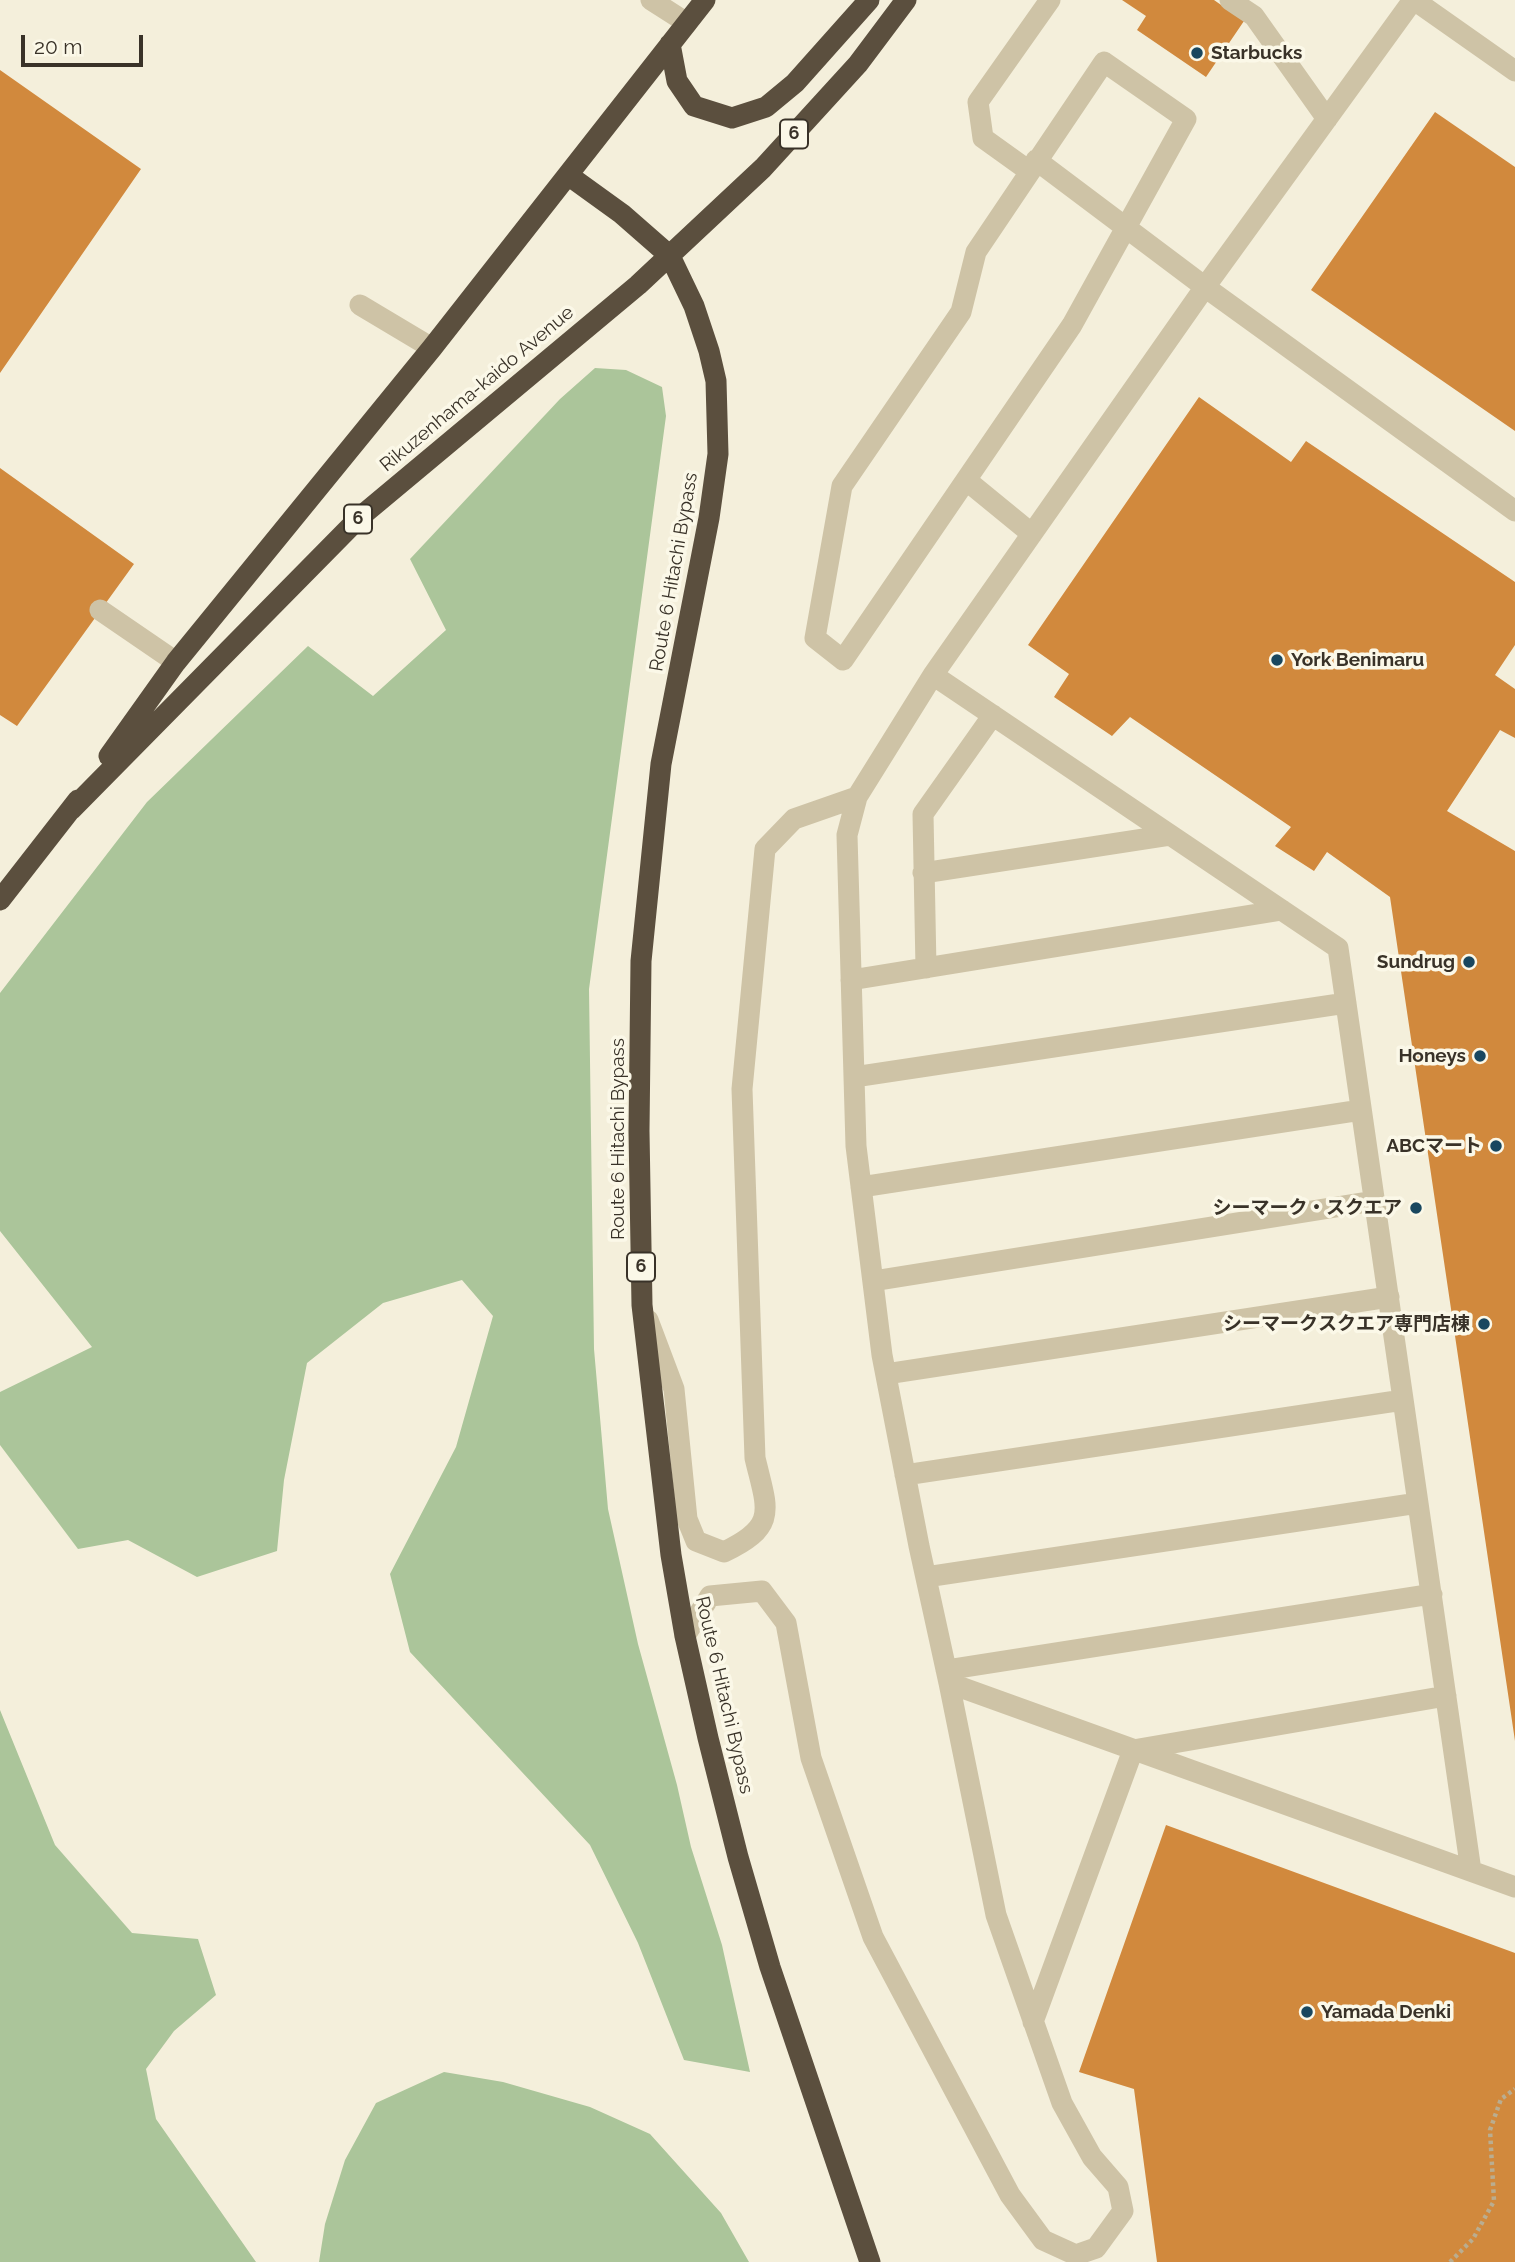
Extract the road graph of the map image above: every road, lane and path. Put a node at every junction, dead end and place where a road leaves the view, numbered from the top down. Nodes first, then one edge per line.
1 (651, 0) edge
2 (705, 0) edge
3 (869, 0) edge
4 (906, 0) edge
5 (1050, 0) edge
6 (1230, 0) edge
7 (1413, 0) edge
8 (687, 23) junction
9 (670, 44) junction
10 (1515, 71) edge
11 (1327, 119) junction
12 (1032, 166) junction
13 (568, 174) junction
14 (1126, 229) junction
15 (670, 256) junction
16 (1205, 287) junction
17 (360, 305) dead end
18 (432, 348) junction
19 (966, 480) junction
20 (1515, 510) edge
21 (1032, 534) junction
22 (100, 610) dead end
23 (176, 662) junction
24 (933, 676) junction
25 (993, 715) junction
26 (858, 797) junction
27 (71, 810) junction
28 (1170, 835) junction
29 (923, 873) junction
30 (0, 900) edge
31 (1282, 910) junction
32 (926, 968) junction
33 (851, 980) junction
34 (1346, 1003) junction
35 (854, 1077) junction
36 (1362, 1110) junction
37 (861, 1187) junction
38 (1374, 1201) junction
39 (873, 1281) junction
40 (1389, 1297) junction
41 (642, 1305) junction
42 (886, 1374) junction
43 (1403, 1400) junction
44 (905, 1475) junction
45 (1418, 1503) junction
46 (926, 1577) junction
47 (1432, 1594) junction
48 (685, 1636) junction
49 (948, 1677) junction
50 (1446, 1696) junction
51 (1133, 1750) junction
52 (1471, 1871) junction
53 (1515, 1887) edge
54 (1033, 2022) junction
55 (1515, 2089) edge
56 (1097, 2255) edge
57 (870, 2262) edge
58 (1450, 2262) edge

1 - 8 street
2 - 8 highway, Rikuzenhama-kaido Avenue / 6
3 - 9 highway
4 - 15 highway, Rikuzenhama-kaido Avenue / 6
5 - 12 street
6 - 11 street
7 - 10 street
7 - 11 street
8 - 9 highway, Rikuzenhama-kaido Avenue / 6
9 - 13 highway, Rikuzenhama-kaido Avenue / 6
11 - 16 street
12 - 14 street
12 - 14 street
12 - 19 street
13 - 15 highway, Route 6 Hitachi Bypass / 6
13 - 18 highway, Rikuzenhama-kaido Avenue / 6
14 - 16 street
14 - 19 street
15 - 27 highway, Rikuzenhama-kaido Avenue / 6
15 - 41 highway, Route 6 Hitachi Bypass / 6
16 - 20 street
16 - 21 street
17 - 18 street
18 - 23 highway, Rikuzenhama-kaido Avenue / 6
19 - 21 street
21 - 24 street
22 - 23 street
23 - 27 highway, Rikuzenhama-kaido Avenue / 6
24 - 25 street
24 - 26 street
25 - 28 street
25 - 29 street
26 - 33 street
26 - 41 street
27 - 30 highway, Rikuzenhama-kaido Avenue / 6
28 - 29 street
28 - 31 street
29 - 32 street
31 - 32 street
31 - 34 street
32 - 33 street
33 - 35 street
34 - 35 street
34 - 36 street
35 - 37 street
36 - 37 street
36 - 38 street
37 - 39 street
38 - 39 street
38 - 40 street
39 - 42 street
40 - 42 street
40 - 43 street
41 - 48 highway, Route 6 Hitachi Bypass / 6
42 - 44 street
43 - 44 street
43 - 45 street
44 - 46 street
45 - 46 street
45 - 47 street
46 - 49 street
47 - 49 street
47 - 50 street
48 - 56 street
48 - 57 highway, Route 6 Hitachi Bypass / 6
49 - 51 street
49 - 54 street
50 - 51 street
50 - 52 street
51 - 52 street
51 - 54 street
52 - 53 street
54 - 56 street
55 - 58 path

